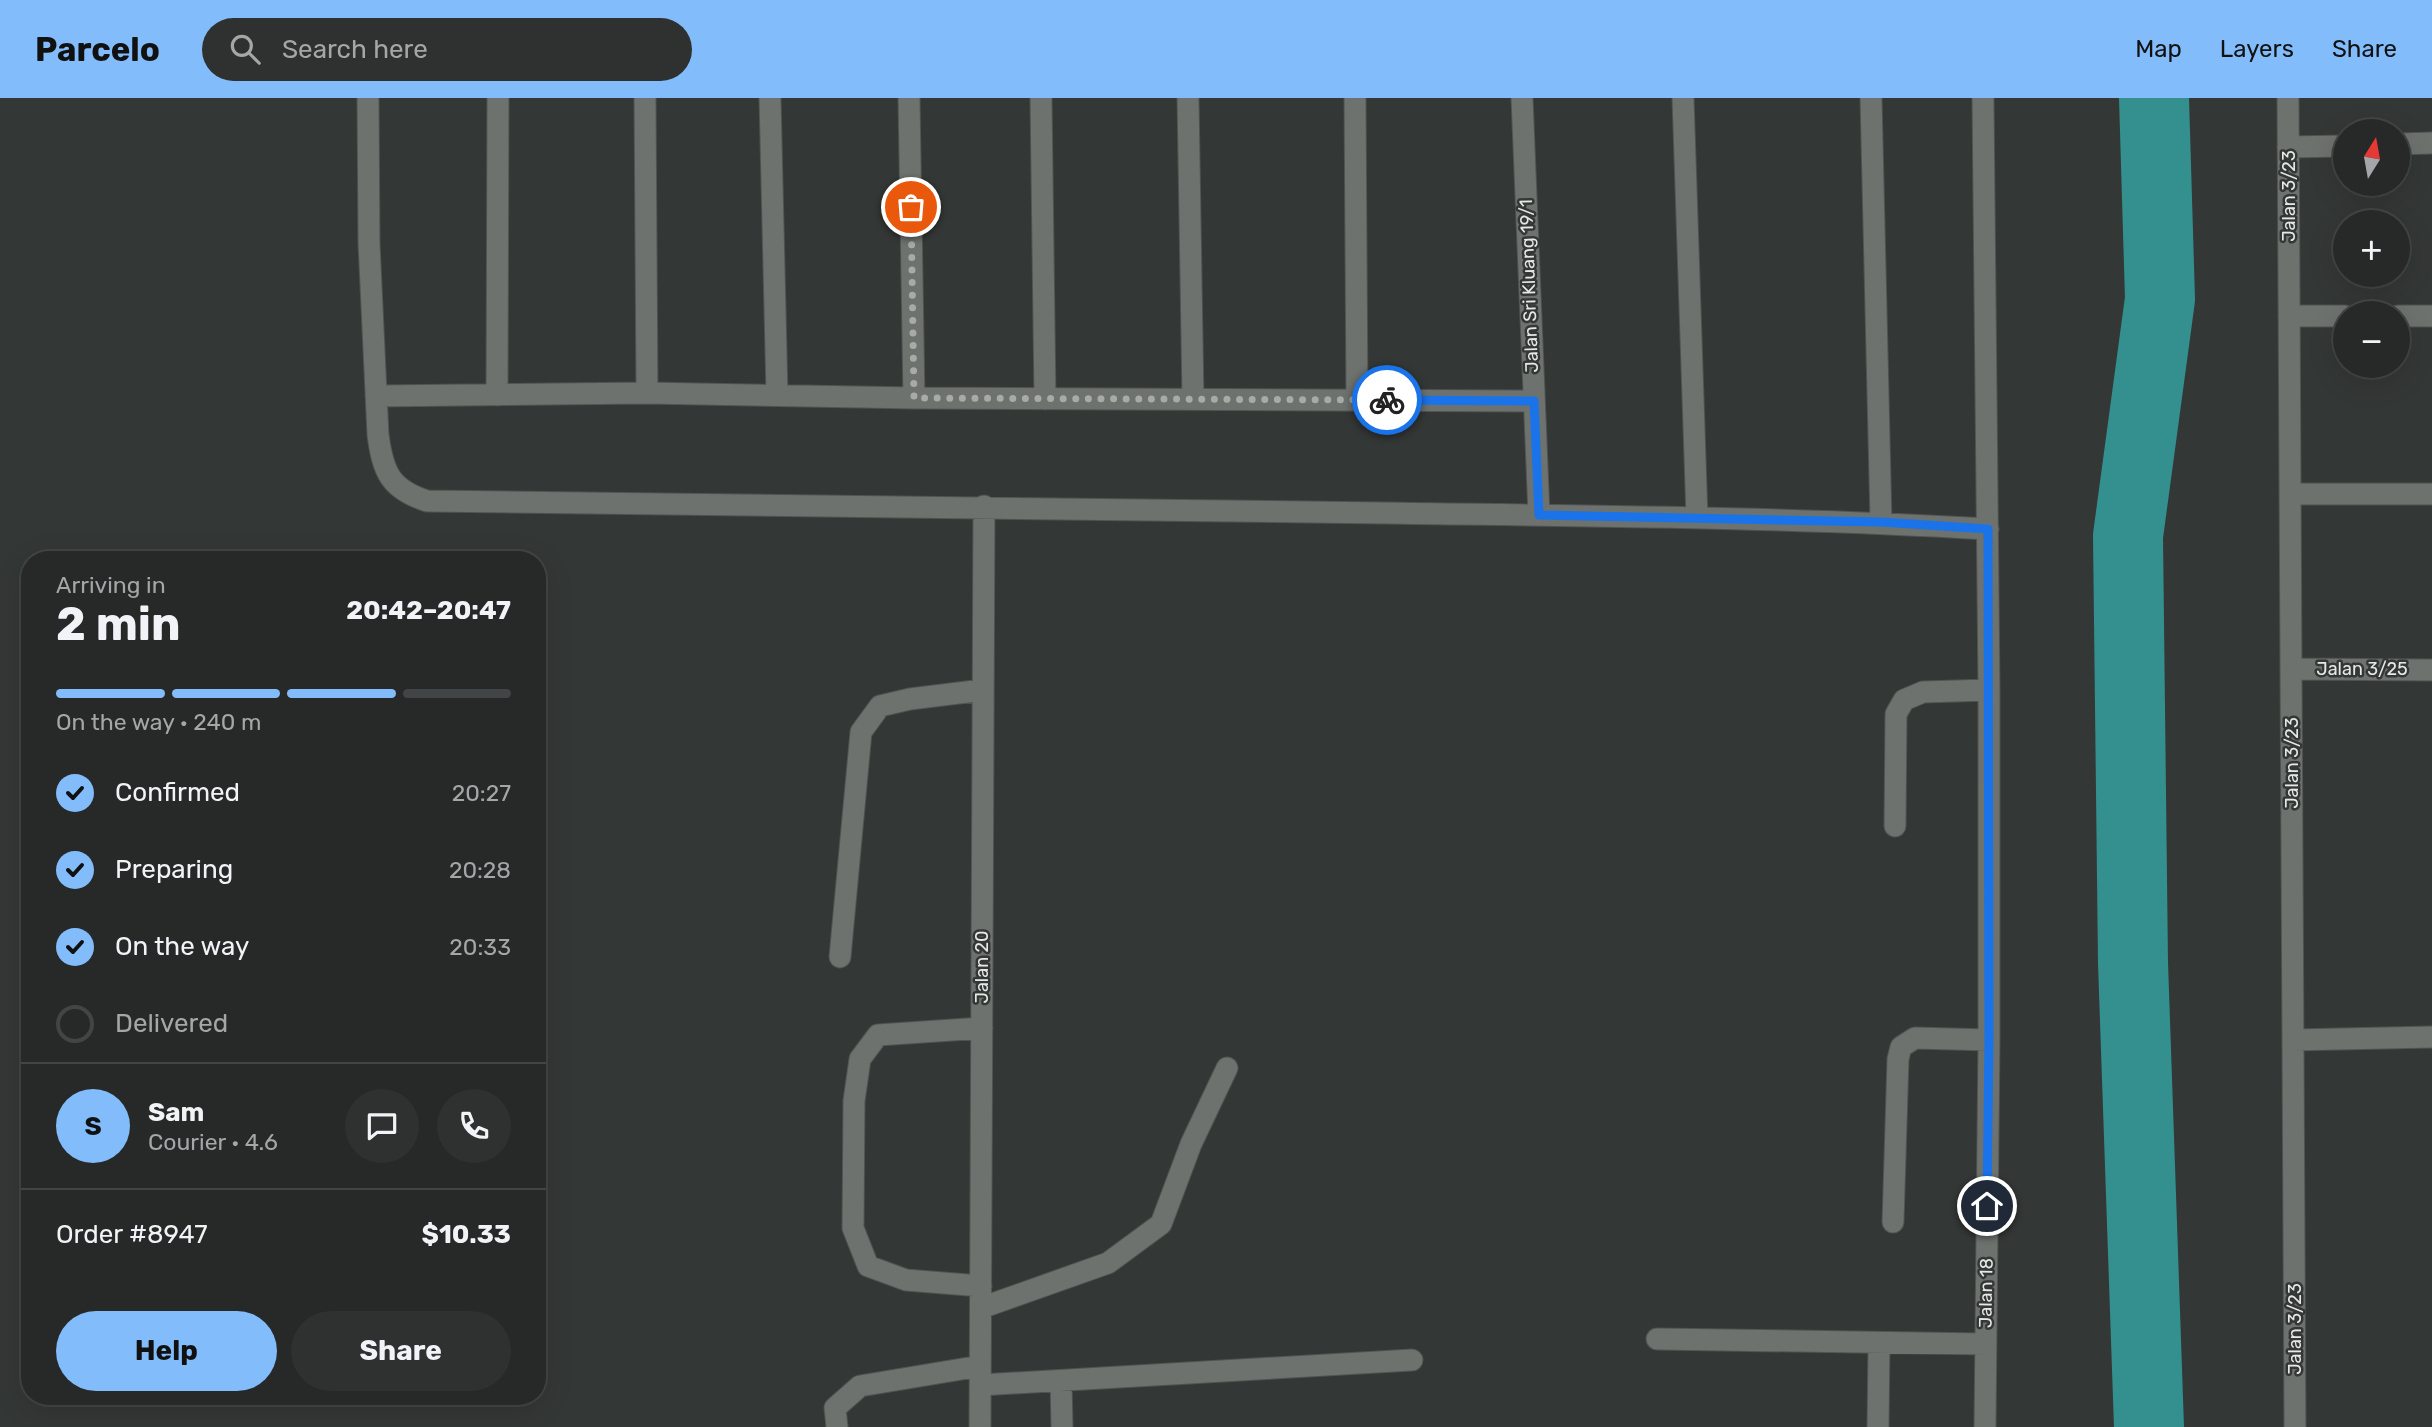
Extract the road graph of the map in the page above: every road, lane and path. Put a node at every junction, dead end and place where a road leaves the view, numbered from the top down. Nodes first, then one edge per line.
1 (368, 98) edge
2 (498, 98) edge
3 (645, 98) edge
4 (770, 98) edge
5 (909, 98) edge
6 (1041, 98) edge
7 (1188, 98) edge
8 (1355, 98) edge
9 (1522, 98) edge
10 (1683, 98) edge
11 (1871, 98) edge
12 (1983, 98) edge
13 (2288, 98) edge
14 (2432, 143) edge
15 (2410, 144) edge
16 (2333, 146) edge
17 (2288, 147) junction
18 (2289, 316) junction
19 (2333, 316) edge
20 (2410, 316) edge
21 (2432, 316) edge
22 (647, 393) junction
23 (497, 394) junction
24 (376, 396) junction
25 (777, 396) junction
26 (914, 398) junction
27 (1045, 399) junction
28 (1193, 399) junction
29 (1357, 400) junction
30 (1534, 401) junction
31 (2290, 494) junction
32 (2432, 494) edge
33 (985, 506) junction
34 (1539, 515) junction
35 (1697, 518) junction
36 (1881, 522) junction
37 (1988, 529) junction
38 (2291, 669) junction
39 (2432, 670) edge
40 (983, 690) junction
41 (1989, 690) junction
42 (1895, 826) dead end
43 (841, 957) dead end
44 (982, 1028) junction
45 (2432, 1037) edge
46 (1989, 1040) junction
47 (2293, 1040) junction
48 (1227, 1068) dead end
49 (1893, 1222) dead end
50 (981, 1286) junction
51 (981, 1308) junction
52 (1657, 1339) dead end
53 (1879, 1343) junction
54 (1985, 1344) junction
55 (1412, 1360) dead end
56 (980, 1375) junction
57 (1061, 1381) junction
58 (836, 1427) edge
59 (980, 1427) edge
60 (1062, 1427) edge
61 (1878, 1427) edge
62 (1985, 1427) edge
63 (2295, 1427) edge

1 - 24 street
2 - 23 street
3 - 22 street
4 - 25 street
5 - 26 street
6 - 27 street
7 - 28 street
8 - 29 street
9 - 30 street, Jalan Sri Kluang 19/1
10 - 35 street
11 - 36 street
12 - 37 street, Jalan 18
13 - 17 street, Jalan 3/23
14 - 15 street
16 - 17 street
17 - 18 street, Jalan 3/23
18 - 19 street
18 - 31 street, Jalan 3/23
20 - 21 street
22 - 23 street
22 - 25 street
23 - 24 street
24 - 33 street
25 - 26 street
26 - 27 street
27 - 28 street
28 - 29 street
29 - 30 street
30 - 34 street, Jalan Sri Kluang 19/1
31 - 32 street
31 - 38 street, Jalan 3/23
33 - 34 street
33 - 40 street, Jalan 20
34 - 35 street
35 - 36 street
36 - 37 street
37 - 41 street, Jalan 18
38 - 39 street, Jalan 3/25
38 - 47 street, Jalan 3/23
40 - 43 street
40 - 44 street, Jalan 20
41 - 42 street
41 - 46 street, Jalan 18
44 - 50 street, Jalan 20
44 - 50 street
45 - 47 street
46 - 49 street
46 - 54 street, Jalan 18
47 - 63 street, Jalan 3/23
48 - 51 street
50 - 51 street, Jalan 20
51 - 56 street, Jalan 20
52 - 53 street
53 - 54 street
53 - 61 street
54 - 62 street, Jalan 18
55 - 57 street
56 - 57 street
56 - 58 street
56 - 59 street, Jalan 20
57 - 60 street

